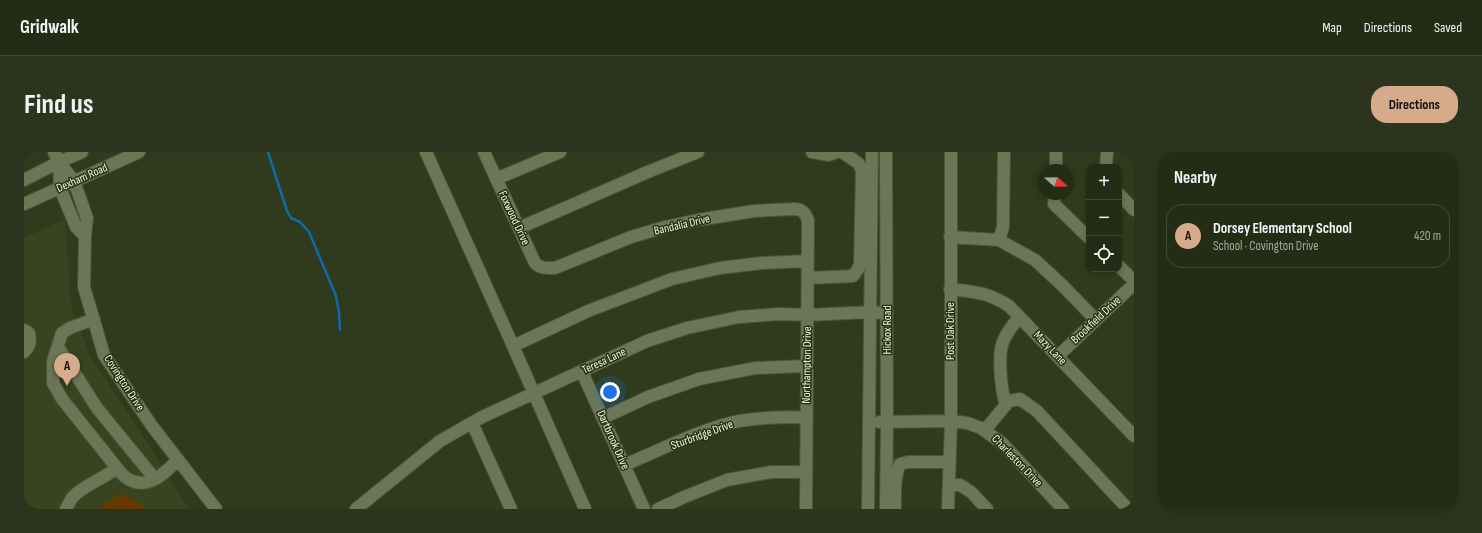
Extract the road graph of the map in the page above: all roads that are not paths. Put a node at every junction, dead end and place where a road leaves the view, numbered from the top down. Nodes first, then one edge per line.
1 (82, 152) edge
2 (139, 152) edge
3 (426, 152) edge
4 (484, 152) edge
5 (560, 152) edge
6 (698, 152) edge
7 (812, 152) edge
8 (837, 152) edge
9 (842, 152) edge
10 (872, 152) edge
11 (886, 152) edge
12 (951, 152) edge
13 (1004, 152) edge
14 (1056, 152) edge
15 (1107, 152) edge
16 (57, 157) edge
17 (1056, 164) edge
18 (1106, 164) edge
19 (24, 180) edge
20 (496, 180) junction
21 (74, 181) junction
22 (60, 188) junction
23 (1122, 197) edge
24 (1054, 200) edge
25 (24, 204) edge
26 (1134, 210) edge
27 (808, 220) joint
28 (519, 228) junction
29 (84, 236) junction
30 (1087, 236) edge
31 (950, 237) junction
32 (999, 240) junction
33 (808, 261) junction
34 (555, 268) joint
35 (1122, 269) edge
36 (808, 278) junction
37 (1134, 282) edge
38 (950, 290) junction
39 (871, 312) junction
40 (887, 313) junction
41 (808, 314) junction
42 (1020, 317) junction
43 (94, 319) junction
44 (1096, 320) junction
45 (24, 330) edge
46 (513, 346) junction
47 (58, 347) junction
48 (24, 352) edge
49 (1058, 356) junction
50 (807, 366) junction
51 (582, 372) junction
52 (533, 393) junction
53 (1006, 405) junction
54 (807, 417) junction
55 (603, 418) junction
56 (950, 421) junction
57 (870, 422) junction
58 (887, 422) junction
59 (472, 423) junction
60 (985, 430) junction
61 (1134, 436) edge
62 (178, 460) junction
63 (950, 462) junction
64 (624, 465) junction
65 (117, 468) junction
66 (806, 472) junction
67 (155, 479) junction
68 (949, 485) junction
69 (66, 509) edge
70 (216, 509) edge
71 (356, 509) edge
72 (511, 509) edge
73 (585, 509) edge
74 (644, 509) edge
75 (658, 509) edge
76 (806, 509) edge
77 (868, 509) edge
78 (886, 509) edge
79 (895, 509) edge
80 (948, 509) edge
81 (987, 509) edge
82 (1063, 509) edge
83 (1128, 509) edge

1 - 16 street, Dexham Road
2 - 21 street, Dexham Road
3 - 46 street
4 - 20 street, Foxwood Drive
5 - 20 street
6 - 28 street
7 - 8 street
9 - 36 street
10 - 39 street, Hickox Road
11 - 40 street, Hickox Road
12 - 31 street, Post Oak Drive
13 - 32 street
14 - 17 street
15 - 18 street
16 - 19 street, Dexham Road
16 - 21 street, Covington Drive
16 - 22 street
20 - 28 street, Foxwood Drive
21 - 22 street, Dexham Road
21 - 29 street, Covington Drive
22 - 25 street, Dexham Road
22 - 29 street
23 - 26 street
24 - 30 street
27 - 33 street, Northampton Drive
27 - 34 street, Bandalia Drive
28 - 34 street, Foxwood Drive
29 - 43 street, Covington Drive
31 - 32 street
31 - 38 street, Post Oak Drive
32 - 44 street
33 - 36 street, Northampton Drive
33 - 46 street
35 - 37 street
36 - 41 street, Northampton Drive
37 - 44 street, Brookfield Drive
38 - 42 street, Mazy Lane
38 - 56 street, Post Oak Drive
39 - 40 street, Teresa Lane
39 - 41 street, Teresa Lane
39 - 57 street, Hickox Road
40 - 58 street, Hickox Road
41 - 50 street, Northampton Drive
41 - 51 street, Teresa Lane
42 - 49 street, Mazy Lane
42 - 53 street
43 - 47 street
43 - 62 street, Covington Drive
44 - 49 street, Brookfield Drive
45 - 48 street
46 - 52 street
47 - 65 street
47 - 67 street
49 - 61 street, Mazy Lane
50 - 54 street, Northampton Drive
50 - 55 street
51 - 52 street, Teresa Lane
51 - 55 street, Dartbrook Drive
52 - 59 street, Teresa Lane
52 - 73 street
53 - 60 street
53 - 83 street
54 - 64 street, Sturbridge Drive
54 - 66 street, Northampton Drive
55 - 64 street, Dartbrook Drive
56 - 58 street, Charleston Drive
56 - 60 street, Charleston Drive
56 - 63 street, Post Oak Drive
57 - 58 street, Charleston Drive
57 - 77 street, Hickox Road
58 - 78 street, Hickox Road
59 - 71 street, Teresa Lane
59 - 72 street
60 - 82 street, Charleston Drive
62 - 67 street
62 - 70 street, Covington Drive
63 - 68 street, Post Oak Drive
63 - 79 street
64 - 74 street, Dartbrook Drive
65 - 67 street
65 - 69 street
66 - 75 street
66 - 76 street, Northampton Drive
68 - 80 street, Post Oak Drive
68 - 81 street

